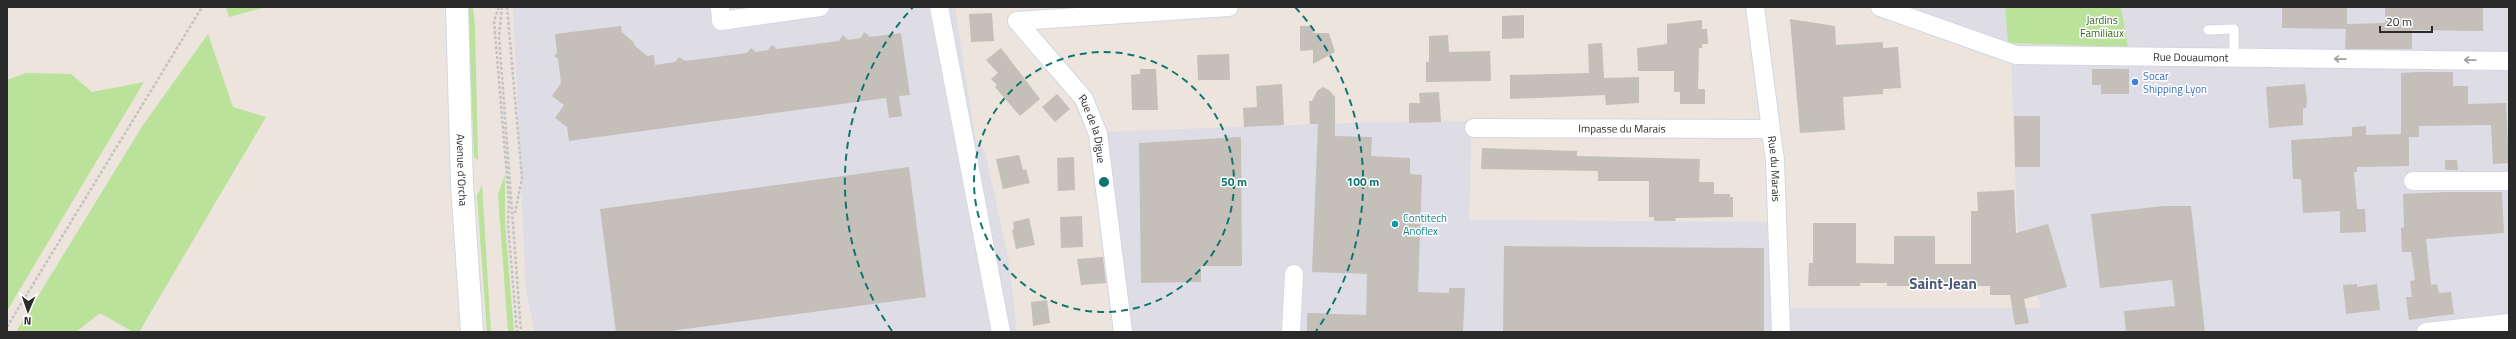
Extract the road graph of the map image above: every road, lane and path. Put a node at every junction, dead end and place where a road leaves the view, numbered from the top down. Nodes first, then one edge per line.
1 (202, 7) edge
2 (457, 7) edge
3 (499, 7) edge
4 (502, 7) edge
5 (508, 7) edge
6 (720, 7) edge
7 (820, 7) edge
8 (939, 7) edge
9 (1229, 7) edge
10 (1755, 7) edge
11 (1880, 7) edge
12 (1016, 14) edge
13 (2208, 30) dead end
14 (2234, 58) junction
15 (2509, 60) edge
16 (1474, 128) dead end
17 (1771, 129) junction
18 (2413, 181) dead end
19 (2509, 181) edge
20 (514, 218) junction
21 (1294, 274) dead end
22 (2509, 323) edge
23 (7, 327) edge
24 (472, 332) edge
25 (517, 332) edge
26 (521, 332) edge
27 (1001, 332) edge
28 (1123, 332) edge
29 (1291, 332) edge
30 (1781, 332) edge
31 (2426, 332) edge

1 - 23 path
2 - 24 main road, Avenue d'Orcha
3 - 25 path
4 - 20 path
5 - 20 path
6 - 7 street
8 - 27 street
9 - 12 street
10 - 17 street, Rue du Marais
11 - 14 street, Rue Douaumont
12 - 28 street, Rue de la Digue
13 - 14 lane
15 -> 14 street, Rue Douaumont
16 - 17 street, Impasse du Marais
17 - 30 street, Rue du Marais
18 - 19 street
20 - 26 path
21 - 29 street
22 - 31 street

